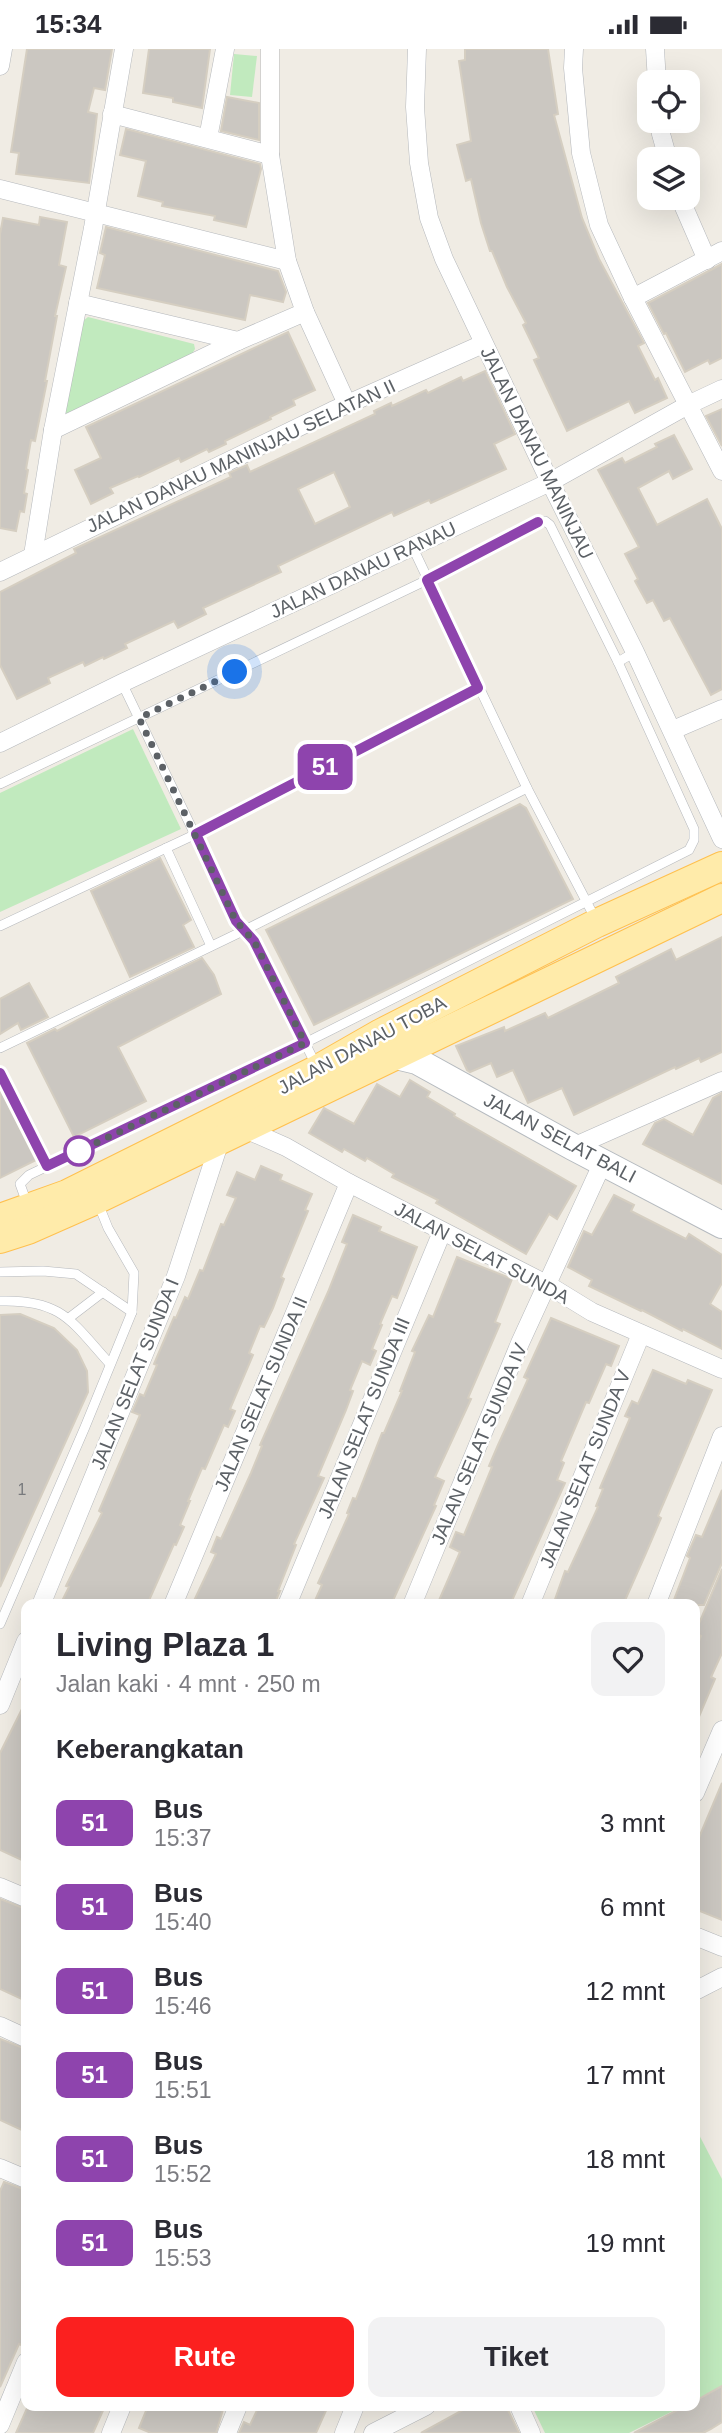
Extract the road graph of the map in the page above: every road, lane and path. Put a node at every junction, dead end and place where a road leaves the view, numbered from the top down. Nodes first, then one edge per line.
1 (3, 49) edge
2 (124, 49) edge
3 (225, 49) edge
4 (270, 49) edge
5 (417, 49) edge
6 (574, 49) edge
7 (654, 49) edge
8 (0, 66) edge
9 (656, 70) edge
10 (111, 114) junction
11 (208, 138) junction
12 (270, 155) junction
13 (0, 189) edge
14 (687, 210) edge
15 (94, 221) junction
16 (714, 255) edge
17 (287, 261) junction
18 (633, 298) junction
19 (79, 303) junction
20 (305, 312) junction
21 (238, 341) junction
22 (484, 344) junction
23 (722, 389) edge
24 (347, 404) junction
25 (688, 405) junction
26 (53, 430) junction
27 (722, 471) edge
28 (550, 482) junction
29 (413, 548) junction
30 (33, 555) junction
31 (0, 572) edge
32 (427, 580) junction
33 (635, 652) junction
34 (618, 662) junction
35 (122, 683) junction
36 (478, 688) junction
37 (722, 709) edge
38 (139, 718) junction
39 (673, 730) junction
40 (0, 742) edge
41 (690, 771) junction
42 (670, 779) junction
43 (0, 784) edge
44 (527, 787) junction
45 (196, 834) junction
46 (722, 839) edge
47 (166, 848) junction
48 (722, 866) edge
49 (722, 898) edge
50 (592, 913) junction
51 (0, 926) edge
52 (245, 929) junction
53 (211, 946) junction
54 (305, 1043) junction
55 (388, 1044) junction
56 (0, 1048) edge
57 (318, 1069) junction
58 (0, 1073) edge
59 (722, 1081) edge
60 (222, 1113) junction
61 (573, 1147) junction
62 (603, 1162) junction
63 (47, 1166) junction
64 (349, 1184) junction
65 (96, 1200) junction
66 (29, 1207) junction
67 (0, 1218) edge
68 (722, 1225) edge
69 (442, 1231) junction
70 (0, 1239) edge
71 (0, 1272) edge
72 (548, 1285) junction
73 (103, 1292) junction
74 (0, 1301) edge
75 (132, 1312) junction
76 (69, 1318) junction
77 (640, 1333) junction
78 (110, 1364) junction
79 (722, 1370) edge
80 (722, 1436) edge
81 (43, 1599) edge
82 (176, 1599) edge
83 (289, 1599) edge
84 (414, 1599) edge
85 (532, 1599) edge
86 (658, 1599) edge
87 (0, 1624) edge
88 (21, 1653) edge
89 (0, 1705) edge
90 (722, 1730) edge
91 (700, 1781) edge
92 (0, 1887) edge
93 (21, 1896) edge
94 (700, 1938) edge
95 (722, 1947) edge
96 (722, 1977) edge
97 (700, 1988) edge
98 (0, 2026) edge
99 (21, 2036) edge
100 (0, 2168) edge
101 (21, 2177) edge
102 (21, 2374) edge
103 (120, 2411) edge
104 (236, 2411) edge
105 (353, 2411) edge
106 (416, 2411) edge
107 (521, 2411) edge
108 (0, 2425) edge
109 (111, 2433) edge
110 (227, 2433) edge
111 (344, 2433) edge
112 (373, 2433) edge
113 (531, 2433) edge

1 - 8 street
2 - 10 street
3 - 11 street
4 - 12 street
5 - 22 street, JALAN DANAU MANINJAU
6 - 18 street
7 - 9 street
10 - 11 street
10 - 15 street
11 - 12 street
12 - 17 street
13 - 15 street
14 - 16 street
15 - 17 street
15 - 19 street
16 - 18 street
17 - 20 street
18 - 25 street
19 - 21 street
19 - 26 street
20 - 21 street
20 - 24 street
21 - 26 street
22 - 24 street, JALAN DANAU MANINJAU SELATAN II
22 - 28 street, JALAN DANAU MANINJAU
23 - 25 street, JALAN DANAU RANAU
24 - 30 street, JALAN DANAU MANINJAU SELATAN II
25 - 27 street
25 - 28 street, JALAN DANAU RANAU
26 - 30 street
28 - 29 street, JALAN DANAU RANAU
28 - 33 street, JALAN DANAU MANINJAU
29 - 32 lane
29 - 35 street, JALAN DANAU RANAU
30 - 31 street, JALAN DANAU MANINJAU SELATAN II
32 - 34 lane
32 - 36 lane
32 - 38 lane
33 - 34 lane
33 - 39 street, JALAN DANAU MANINJAU
34 - 42 lane
35 - 38 lane
35 - 40 street, JALAN DANAU RANAU
36 - 44 lane
36 - 45 lane
37 - 39 street
38 - 43 lane
38 - 45 lane
39 - 41 street, JALAN DANAU MANINJAU
41 - 42 lane
41 - 46 street, JALAN DANAU MANINJAU
42 - 50 lane
44 - 50 lane
44 - 52 lane
45 - 47 lane
45 - 52 lane
47 - 51 lane
47 - 53 lane
48 - 50 main road, JALAN DANAU TOBA
49 - 55 main road, JALAN DANAU TOBA
50 - 54 lane
50 - 55 main road, JALAN DANAU TOBA
52 - 53 lane
52 - 54 lane
53 - 56 lane
54 - 57 lane
54 - 60 lane
55 - 57 main road, JALAN DANAU TOBA
55 - 60 main road, JALAN DANAU TOBA
55 - 61 street, JALAN SELAT BALI
57 - 60 main road, JALAN DANAU TOBA
58 - 63 lane
59 - 61 street
60 - 63 lane
60 - 64 street, JALAN SELAT SUNDA
60 - 65 main road, JALAN DANAU TOBA
60 - 66 main road, JALAN DANAU TOBA
60 - 81 street, JALAN SELAT SUNDA I
61 - 62 street, JALAN SELAT BALI
62 - 68 street, JALAN SELAT BALI
62 - 72 street, JALAN SELAT SUNDA IV
63 - 66 lane
64 - 69 street, JALAN SELAT SUNDA
64 - 82 street, JALAN SELAT SUNDA II
65 - 70 main road, JALAN DANAU TOBA
65 - 75 lane
66 - 67 main road, JALAN DANAU TOBA
69 - 72 street, JALAN SELAT SUNDA
69 - 83 street, JALAN SELAT SUNDA III
71 - 73 lane
72 - 77 street, JALAN SELAT SUNDA
72 - 84 street, JALAN SELAT SUNDA IV
73 - 75 lane
73 - 76 lane
74 - 76 lane
75 - 78 lane
76 - 78 lane
77 - 79 street, JALAN SELAT SUNDA
77 - 85 street, JALAN SELAT SUNDA V
78 - 87 lane
80 - 86 street
88 - 89 street
90 - 91 street
92 - 93 street
94 - 95 street
96 - 97 street
98 - 99 street
100 - 101 street
102 - 108 street
103 - 109 street
104 - 110 street
105 - 111 street
106 - 112 street
107 - 113 street

